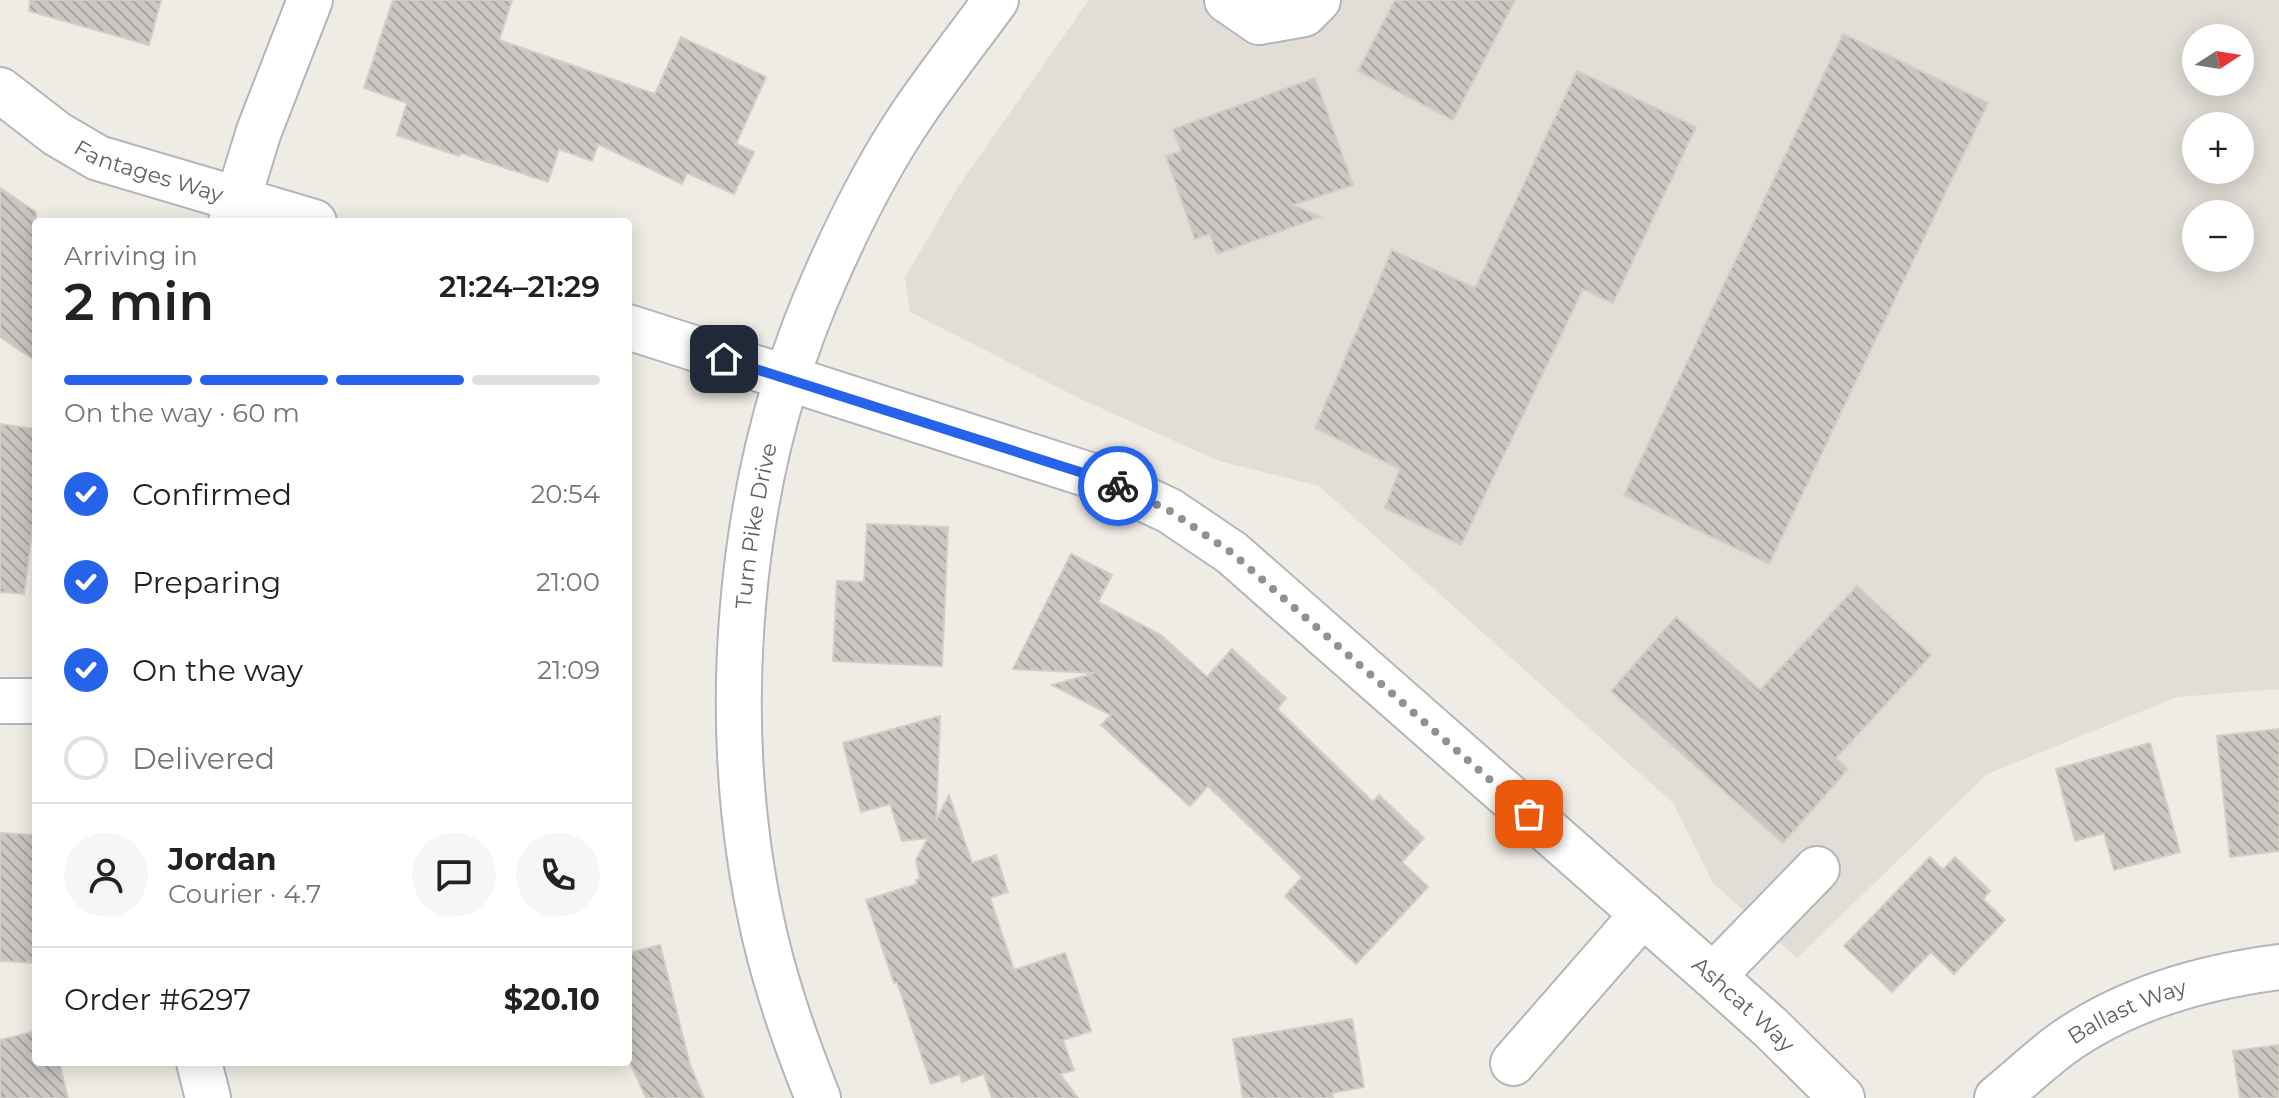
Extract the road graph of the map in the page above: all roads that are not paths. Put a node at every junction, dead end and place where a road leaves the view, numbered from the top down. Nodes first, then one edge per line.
1 (310, 0) edge
2 (996, 0) edge
3 (1227, 0) edge
4 (1318, 0) edge
5 (0, 90) edge
6 (235, 210) edge
7 (288, 218) edge
8 (632, 328) edge
9 (787, 380) junction
10 (0, 701) edge
11 (32, 701) edge
12 (1817, 869) dead end
13 (1643, 914) junction
14 (2279, 967) edge
15 (1713, 976) junction
16 (1513, 1063) dead end
17 (200, 1066) edge
18 (208, 1098) edge
19 (818, 1098) edge
20 (1842, 1098) edge
21 (1997, 1098) edge

1 - 6 street
2 - 9 street, Turn Pike Drive
3 - 4 street
5 - 6 street, Fantages Way
6 - 7 street, Fantages Way
8 - 9 street
9 - 13 street, Ashcat Way
9 - 19 street, Turn Pike Drive
10 - 11 street
12 - 15 street
13 - 15 street, Ashcat Way
13 - 16 street
14 - 21 street, Ballast Way
15 - 20 street, Ashcat Way
17 - 18 street

